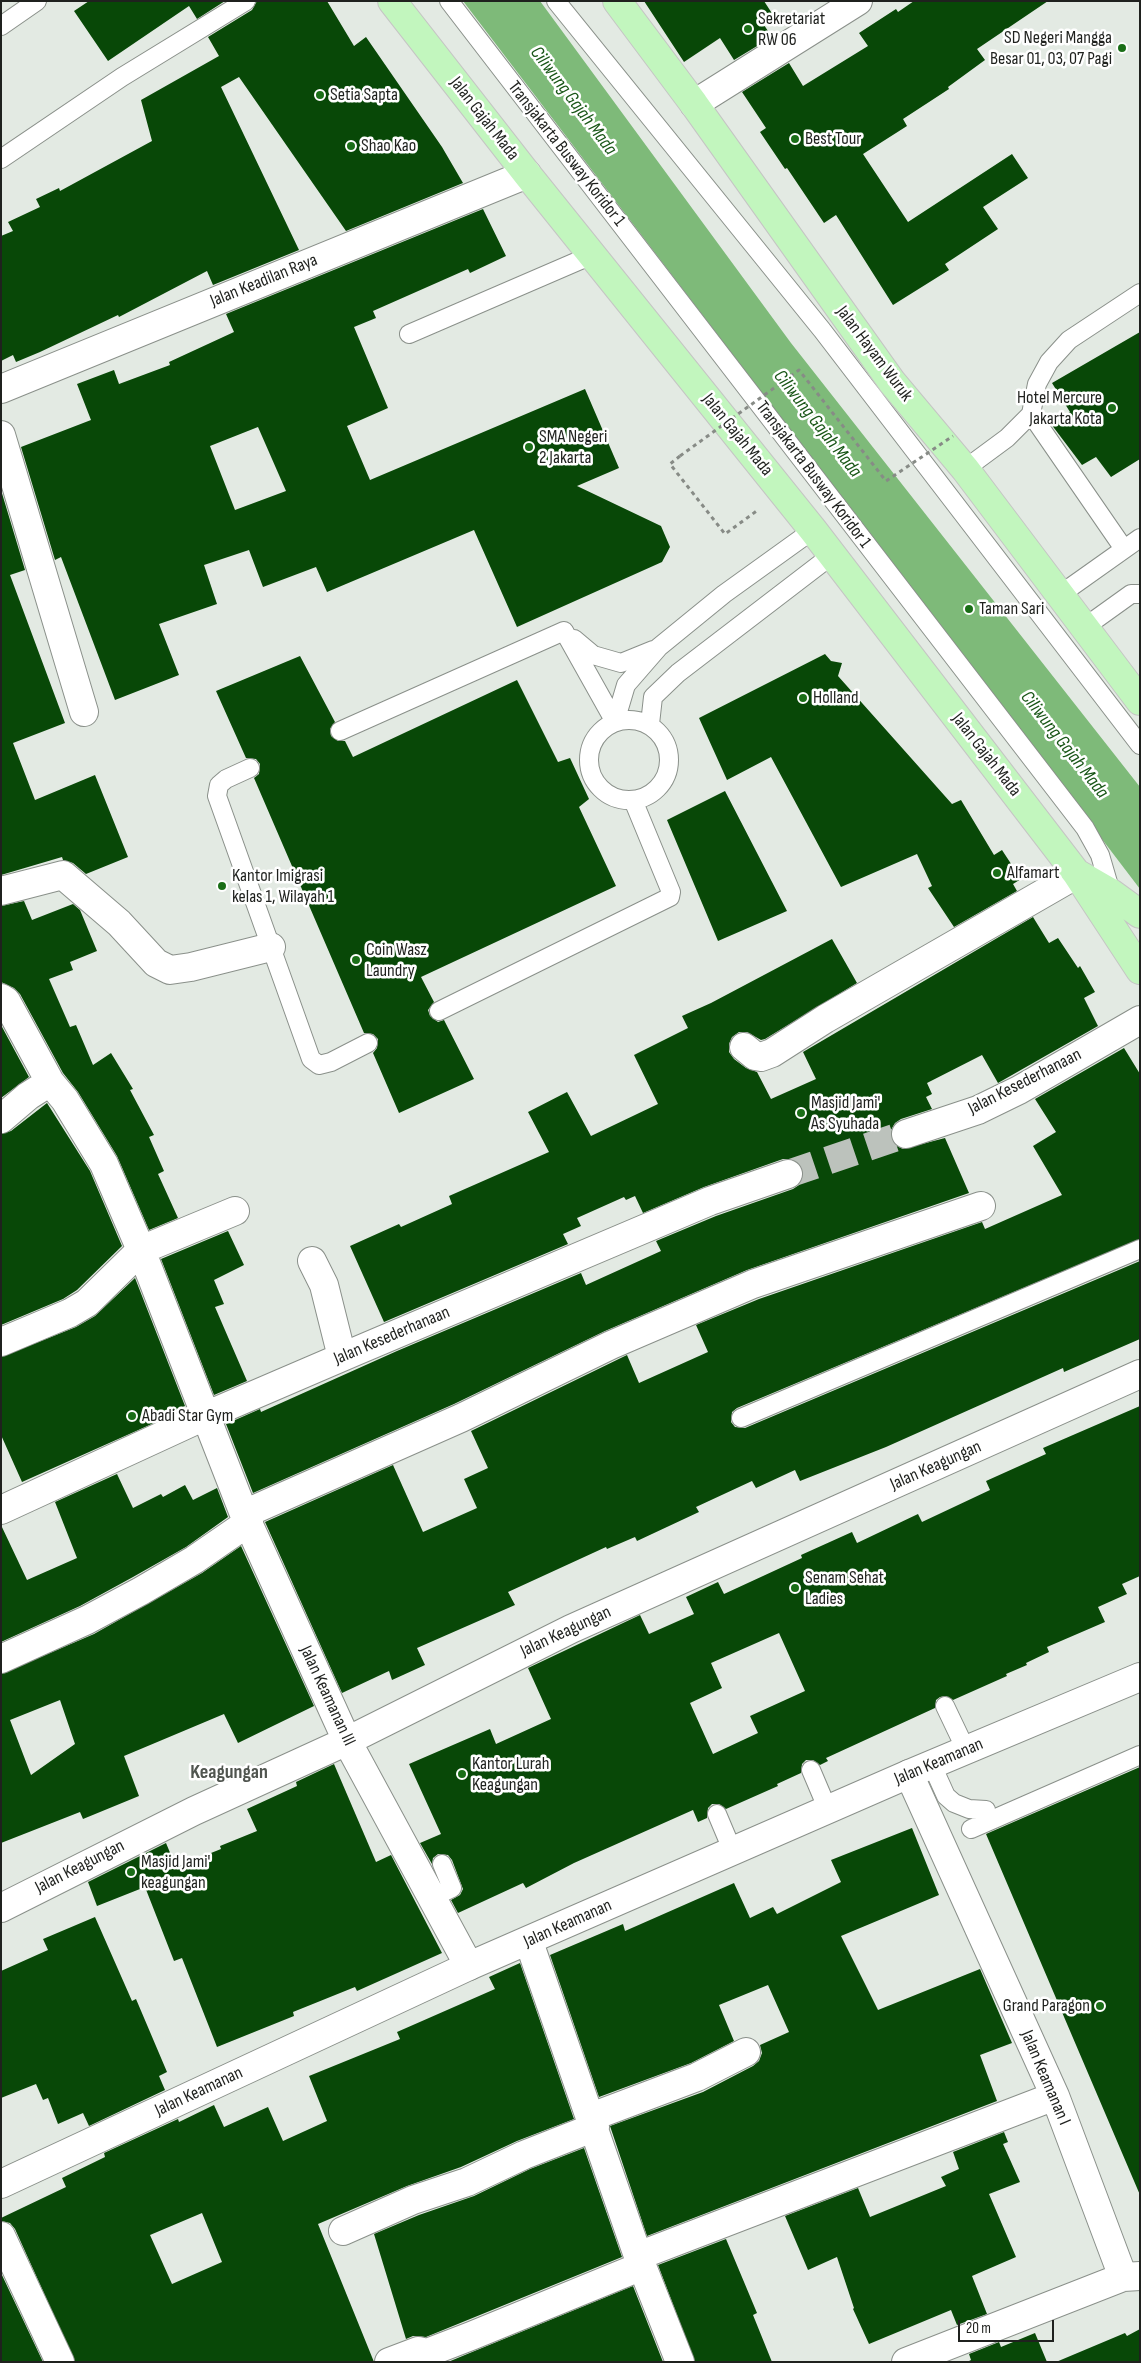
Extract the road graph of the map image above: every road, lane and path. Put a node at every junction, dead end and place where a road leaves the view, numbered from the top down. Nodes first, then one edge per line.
1 (37, 1) edge
2 (246, 1) edge
3 (392, 1) edge
4 (449, 1) edge
5 (556, 1) edge
6 (617, 1) edge
7 (858, 1) edge
8 (1, 26) edge
9 (694, 104) junction
10 (1, 159) edge
11 (527, 174) junction
12 (592, 255) junction
13 (1140, 293) edge
14 (409, 334) dead end
15 (1, 389) edge
16 (1031, 414) junction
17 (1, 435) edge
18 (953, 436) dead end
19 (965, 470) junction
20 (783, 493) junction
21 (813, 530) junction
22 (1140, 538) edge
23 (1124, 549) junction
24 (832, 555) junction
25 (1061, 594) junction
26 (1140, 594) edge
27 (1085, 627) junction
28 (567, 634) junction
29 (658, 647) junction
30 (678, 673) junction
31 (1137, 690) edge
32 (84, 712) dead end
33 (615, 722) junction
34 (650, 724) junction
35 (340, 731) dead end
36 (1140, 745) edge
37 (250, 768) dead end
38 (633, 800) junction
39 (1076, 874) junction
40 (1, 891) edge
41 (1111, 893) junction
42 (1140, 914) edge
43 (271, 947) junction
44 (1140, 969) edge
45 (1, 998) edge
46 (439, 1011) dead end
47 (1140, 1020) edge
48 (368, 1043) dead end
49 (744, 1047) dead end
50 (50, 1082) junction
51 (1, 1120) edge
52 (906, 1134) tunnel mouth
53 (788, 1174) tunnel mouth
54 (980, 1206) dead end
55 (234, 1211) dead end
56 (1140, 1248) edge
57 (141, 1250) junction
58 (312, 1261) dead end
59 (1, 1342) edge
60 (342, 1358) junction
61 (1140, 1374) edge
62 (205, 1416) junction
63 (741, 1418) dead end
64 (1, 1510) edge
65 (247, 1518) junction
66 (1, 1659) edge
67 (1140, 1677) edge
68 (945, 1706) dead end
69 (346, 1741) junction
70 (966, 1750) junction
71 (1140, 1755) edge
72 (811, 1770) dead end
73 (921, 1770) junction
74 (828, 1810) junction
75 (986, 1810) dead end
76 (717, 1814) dead end
77 (971, 1829) dead end
78 (733, 1852) junction
79 (442, 1864) dead end
80 (432, 1898) junction
81 (1, 1908) edge
82 (529, 1942) junction
83 (468, 1966) junction
84 (746, 2052) dead end
85 (1055, 2096) junction
86 (593, 2122) junction
87 (1, 2184) edge
88 (343, 2231) dead end
89 (1, 2236) edge
90 (640, 2261) junction
91 (1131, 2276) edge
92 (60, 2362) edge
93 (389, 2362) edge
94 (680, 2362) edge
95 (906, 2362) edge

1 - 8 lane
2 - 10 lane
3 - 11 main road, Jalan Gajah Mada
4 - 41 lane, Transjakarta Busway Koridor 1
5 - 36 lane
6 - 9 main road, Jalan Hayam Wuruk
7 - 9 street
9 - 19 main road, Jalan Hayam Wuruk
11 - 12 main road, Jalan Gajah Mada
11 - 15 street, Jalan Keadilan Raya
12 - 14 lane
12 - 20 main road, Jalan Gajah Mada
13 - 16 lane
16 - 19 lane
16 - 23 lane
17 - 32 street
18 - 20 path, bridge
19 - 25 main road, Jalan Hayam Wuruk
20 - 21 main road, Jalan Gajah Mada
21 - 24 main road, Jalan Gajah Mada
21 - 29 lane
22 - 23 lane
23 - 25 lane
24 - 30 lane
24 - 39 main road, Jalan Gajah Mada
25 - 27 main road, Jalan Hayam Wuruk
26 - 27 lane
27 - 31 main road, Jalan Hayam Wuruk
28 - 29 lane
28 - 33 lane
28 - 35 lane
29 - 30 lane
29 - 33 lane
30 - 34 lane
33 - 34 lane
33 - 38 lane
34 - 38 lane
37 - 43 lane
38 - 46 lane
39 - 41 main road, Jalan Gajah Mada
39 - 44 main road, Jalan Gajah Mada
39 - 49 street
40 - 43 street
41 - 42 main road, Jalan Gajah Mada
41 - 44 lane, Transjakarta Busway Koridor 1
43 - 48 lane
45 - 50 street, Jalan Keamanan III
47 - 52 street, Jalan Kesederhanaan
50 - 51 street
50 - 57 street, Jalan Keamanan III
53 - 60 street, Jalan Kesederhanaan
54 - 65 street
55 - 57 street
56 - 63 lane
57 - 59 street
57 - 62 street, Jalan Keamanan III
58 - 60 street
60 - 62 street, Jalan Kesederhanaan
61 - 69 street, Jalan Keagungan
62 - 64 street, Jalan Kesederhanaan
62 - 65 street, Jalan Keamanan III
65 - 66 street
65 - 69 street, Jalan Keamanan III
67 - 70 street, Jalan Keamanan
68 - 70 lane
69 - 80 street, Jalan Keamanan III
69 - 81 street, Jalan Keagungan
70 - 73 street, Jalan Keamanan
71 - 77 lane
72 - 74 lane
73 - 74 street, Jalan Keamanan
73 - 75 lane
73 - 85 street, Jalan Keamanan I
74 - 78 street, Jalan Keamanan
76 - 78 lane
78 - 82 street, Jalan Keamanan
79 - 80 lane
80 - 83 street, Jalan Keamanan III
82 - 83 street, Jalan Keamanan
82 - 86 street
83 - 87 street, Jalan Keamanan
84 - 86 street
85 - 90 street
85 - 91 street, Jalan Keamanan I
86 - 88 street
86 - 90 street
89 - 92 street
90 - 93 street
90 - 94 street
91 - 95 street

